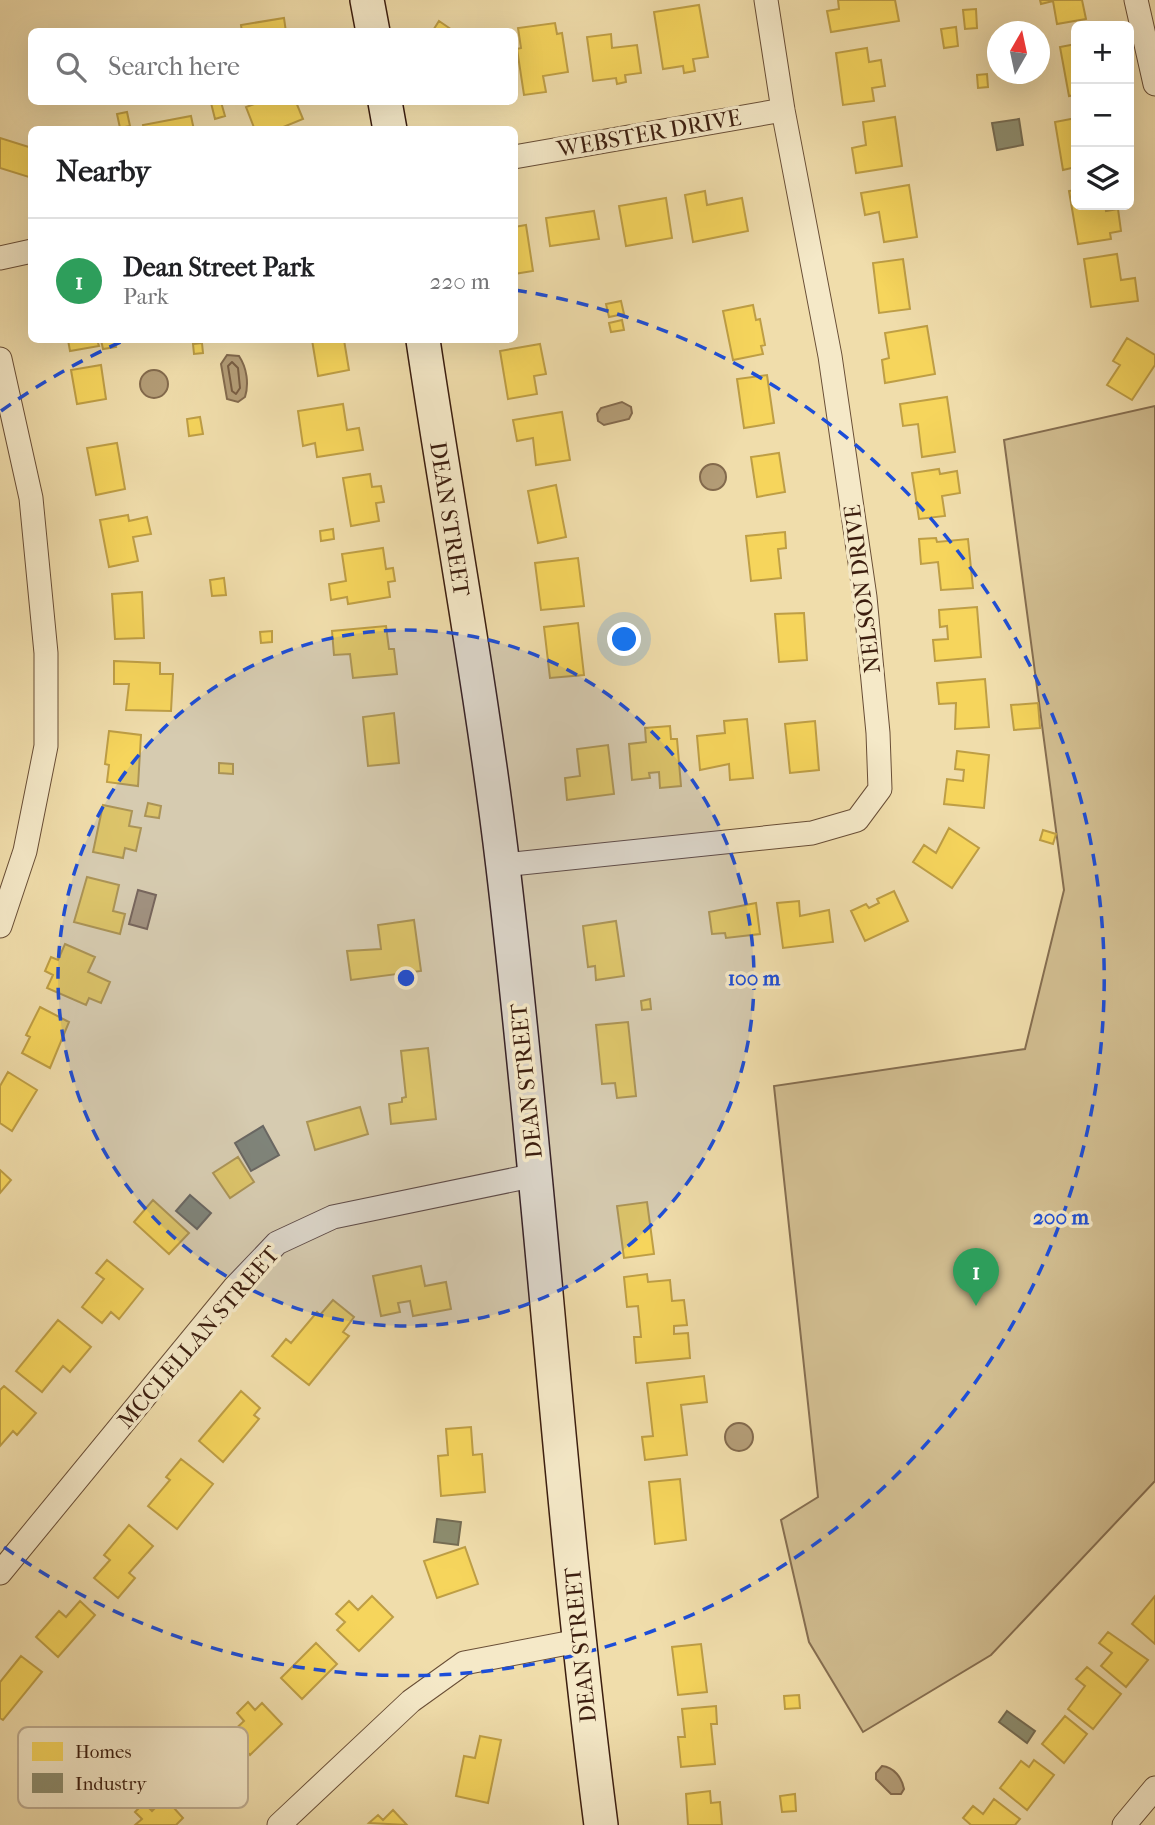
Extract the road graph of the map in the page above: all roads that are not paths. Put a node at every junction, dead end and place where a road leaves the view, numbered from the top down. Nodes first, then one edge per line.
1 (367, 0) edge
2 (766, 0) edge
3 (1136, 0) edge
4 (372, 28) edge
5 (1155, 84) edge
6 (386, 105) edge
7 (783, 110) junction
8 (389, 126) edge
9 (518, 156) edge
10 (28, 252) edge
11 (0, 258) edge
12 (423, 343) edge
13 (0, 359) edge
14 (503, 865) junction
15 (0, 926) edge
16 (536, 1175) junction
17 (0, 1573) edge
18 (578, 1641) junction
19 (1155, 1788) edge
20 (279, 1825) edge
21 (601, 1825) edge
22 (1124, 1825) edge

1 - 4 street
2 - 7 street, NELSON DRIVE
3 - 5 street
6 - 8 street
7 - 9 street, WEBSTER DRIVE
7 - 14 street, NELSON DRIVE
10 - 11 street
12 - 14 street, DEAN STREET
13 - 15 street
14 - 16 street, DEAN STREET
16 - 17 street, MCCLELLAN STREET
16 - 18 street, DEAN STREET
18 - 20 street
18 - 21 street, DEAN STREET
19 - 22 street

